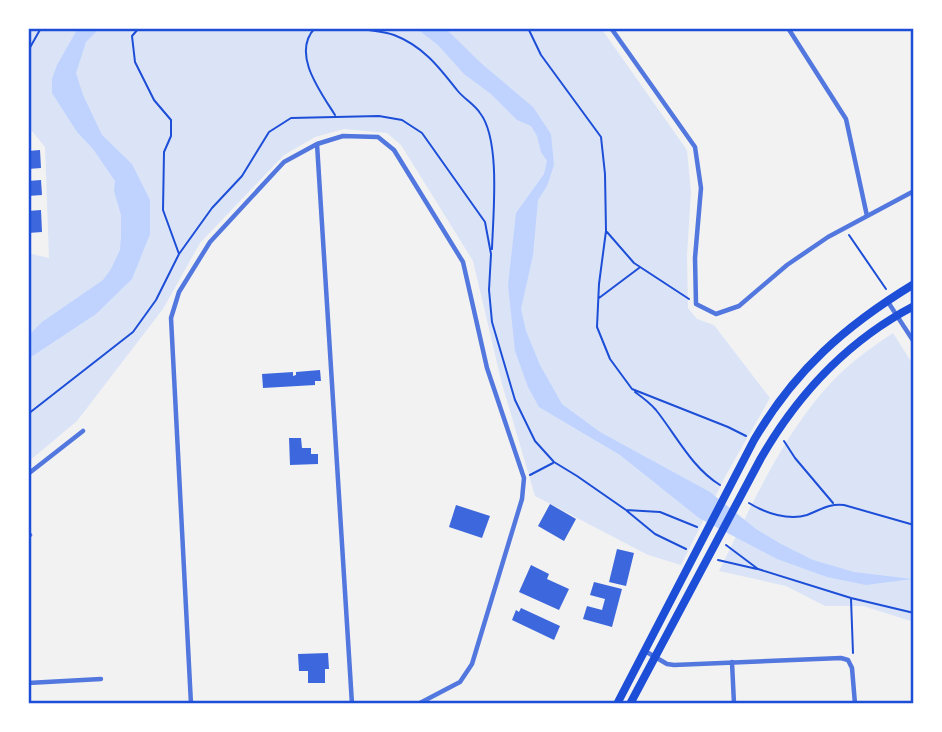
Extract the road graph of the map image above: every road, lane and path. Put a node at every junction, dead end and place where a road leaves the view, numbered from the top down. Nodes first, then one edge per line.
1 (41, 28) edge
2 (139, 28) edge
3 (315, 28) edge
4 (358, 28) edge
5 (528, 28) edge
6 (611, 28) edge
7 (788, 28) edge
8 (28, 51) edge
9 (335, 116) junction
10 (317, 144) junction
11 (914, 191) edge
12 (867, 216) junction
13 (844, 228) junction
14 (606, 231) junction
15 (179, 254) junction
16 (491, 254) junction
17 (640, 267) junction
18 (914, 284) edge
19 (886, 289) dead end
20 (598, 299) junction
21 (887, 300) junction
22 (696, 304) junction
23 (914, 306) edge
24 (896, 316) junction
25 (914, 342) edge
26 (632, 388) junction
27 (28, 414) edge
28 (83, 431) dead end
29 (778, 431) junction
30 (754, 440) junction
31 (554, 462) junction
32 (28, 474) edge
33 (524, 478) junction
34 (723, 487) dead end
35 (744, 500) dead end
36 (834, 503) junction
37 (914, 525) edge
38 (703, 531) dead end
39 (720, 546) junction
40 (851, 598) junction
41 (914, 613) edge
42 (645, 651) junction
43 (656, 657) junction
44 (848, 660) junction
45 (732, 662) junction
46 (101, 679) dead end
47 (28, 683) edge
48 (191, 704) edge
49 (352, 704) edge
50 (418, 704) edge
51 (617, 704) edge
52 (630, 704) edge
53 (734, 704) edge
54 (855, 704) edge

1 - 8 path
2 - 15 path
3 - 9 path
4 - 16 path
5 - 14 path
6 - 22 street
7 - 12 street
9 - 15 path
9 - 16 path
10 - 33 street
10 - 48 street
10 - 49 street
11 - 12 street
12 - 13 street
13 - 19 path
13 - 22 street
14 - 17 path
14 - 20 path
15 - 27 path
16 - 31 path
17 - 20 path
17 - 22 path
18 - 21 main road
20 - 26 path
21 - 24 street
21 - 30 main road
23 - 24 main road
24 - 25 street
24 - 29 main road
26 - 30 path
26 - 34 path
28 - 32 street
29 - 36 path
29 - 39 main road
30 - 42 main road
31 - 33 path
31 - 38 path
33 - 50 street
35 - 36 path
36 - 37 path
39 - 40 path
39 - 43 main road
40 - 41 path
40 - 44 path
42 - 43 street
42 - 51 main road
43 - 45 street
43 - 52 main road
44 - 45 street
44 - 54 street
45 - 53 street
46 - 47 street

